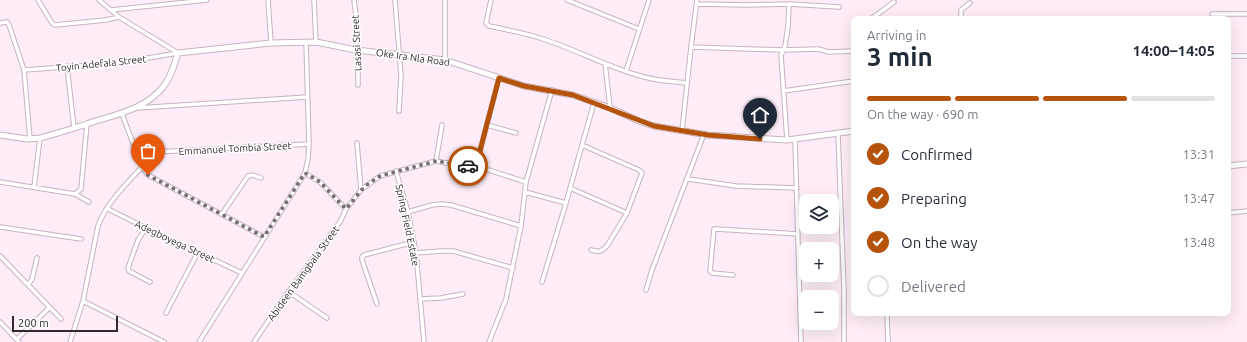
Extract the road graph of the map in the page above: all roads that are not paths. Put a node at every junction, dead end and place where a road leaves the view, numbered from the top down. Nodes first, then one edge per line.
1 (38, 0) edge
2 (99, 0) edge
3 (207, 0) edge
4 (268, 0) edge
5 (314, 0) edge
6 (354, 0) edge
7 (395, 0) edge
8 (445, 0) edge
9 (490, 0) edge
10 (567, 0) edge
11 (648, 0) edge
12 (784, 0) edge
13 (697, 2) edge
14 (894, 2) dead end
15 (970, 3) dead end
16 (783, 4) junction
17 (789, 4) junction
18 (839, 7) dead end
19 (111, 10) junction
20 (1212, 14) dead end
21 (1247, 14) edge
22 (875, 16) edge
23 (961, 16) edge
24 (119, 17) junction
25 (0, 23) edge
26 (639, 29) junction
27 (306, 42) junction
28 (316, 42) junction
29 (271, 43) junction
30 (691, 48) junction
31 (356, 50) junction
32 (782, 50) junction
33 (851, 51) edge
34 (178, 53) junction
35 (399, 55) junction
36 (1231, 56) edge
37 (1247, 56) edge
38 (445, 60) junction
39 (605, 63) junction
40 (67, 66) junction
41 (24, 70) junction
42 (626, 71) junction
43 (499, 78) junction
44 (851, 81) edge
45 (687, 83) junction
46 (358, 85) dead end
47 (552, 90) junction
48 (783, 91) junction
49 (307, 98) junction
50 (594, 103) junction
51 (134, 108) junction
52 (610, 108) junction
53 (399, 110) dead end
54 (122, 114) junction
55 (87, 123) junction
56 (442, 125) dead end
57 (487, 125) junction
58 (74, 128) junction
59 (682, 131) junction
60 (851, 132) edge
61 (516, 133) dead end
62 (704, 134) junction
63 (838, 134) junction
64 (0, 135) edge
65 (40, 138) junction
66 (30, 139) junction
67 (787, 140) junction
68 (795, 140) junction
69 (357, 143) dead end
70 (308, 144) junction
71 (582, 144) junction
72 (137, 153) junction
73 (436, 161) junction
74 (1247, 164) edge
75 (476, 166) junction
76 (1231, 166) edge
77 (142, 167) junction
78 (396, 172) junction
79 (305, 173) junction
80 (261, 178) dead end
81 (688, 179) junction
82 (0, 182) edge
83 (526, 182) junction
84 (34, 187) junction
85 (570, 188) junction
86 (797, 188) junction
87 (361, 190) junction
88 (525, 192) junction
89 (76, 194) junction
90 (89, 202) dead end
91 (566, 203) junction
92 (108, 209) junction
93 (346, 209) junction
94 (1247, 211) edge
95 (408, 212) junction
96 (627, 213) junction
97 (1231, 213) edge
98 (222, 214) junction
99 (521, 226) junction
100 (0, 227) edge
101 (146, 228) junction
102 (798, 234) junction
103 (264, 237) junction
104 (81, 238) dead end
105 (414, 242) junction
106 (591, 250) dead end
107 (198, 252) junction
108 (416, 253) junction
109 (0, 256) edge
110 (38, 258) dead end
111 (513, 268) junction
112 (242, 273) junction
113 (733, 275) dead end
114 (150, 282) dead end
115 (542, 282) dead end
116 (28, 285) junction
117 (646, 290) dead end
118 (289, 292) junction
119 (463, 294) dead end
120 (420, 299) junction
121 (83, 301) junction
122 (377, 304) dead end
123 (49, 308) junction
124 (166, 313) dead end
125 (887, 316) edge
126 (327, 318) dead end
127 (61, 319) dead end
128 (0, 322) edge
129 (18, 341) edge
130 (70, 342) edge
131 (164, 342) edge
132 (199, 342) edge
133 (254, 342) edge
134 (424, 342) edge
135 (489, 342) edge
136 (801, 342) edge
137 (844, 342) edge
138 (888, 342) edge

1 - 24 street
2 - 19 street
3 - 19 street
4 - 29 street
5 - 28 street
6 - 31 street, Lasasi Street
7 - 35 street
8 - 38 street
9 - 39 street
10 - 26 street
11 - 26 street
12 - 16 street
13 - 16 street
13 - 30 street
14 - 22 street
15 - 23 street
16 - 17 street
17 - 18 street
17 - 32 street
19 - 24 street
20 - 21 street
24 - 34 street
25 - 41 street
26 - 42 street
27 - 28 street, Oke Ira Nla Road
27 - 29 street, Oke Ira Nla Road
27 - 49 street
28 - 31 street, Oke Ira Nla Road
29 - 34 street, Oke Ira Nla Road
30 - 32 street
30 - 45 street
31 - 35 street, Oke Ira Nla Road
31 - 46 street, Lasasi Street
32 - 33 street
32 - 48 street
34 - 40 street, Toyin Adefala Street
34 - 51 street
35 - 38 street, Oke Ira Nla Road
35 - 53 street
36 - 37 street
38 - 43 street, Oke Ira Nla Road
39 - 42 street
39 - 52 street
40 - 41 street, Toyin Adefala Street
40 - 58 street
41 - 66 street
42 - 45 street
43 - 47 street, Oke Ira Nla Road
43 - 57 street
44 - 48 street
45 - 59 street
47 - 50 street, Oke Ira Nla Road
47 - 83 street
48 - 67 street
49 - 51 street
49 - 70 street
50 - 52 street, Oke Ira Nla Road
50 - 71 street
51 - 54 street
52 - 59 street, Oke Ira Nla Road
54 - 55 street
54 - 72 street
55 - 58 street
55 - 89 street
56 - 73 street
57 - 61 street
57 - 75 street
58 - 65 street
59 - 62 street, Oke Ira Nla Road
60 - 63 street, Oke Ira Nla Road
62 - 67 street, Oke Ira Nla Road
62 - 81 street
63 - 68 street, Oke Ira Nla Road
63 - 137 street
64 - 66 street
65 - 66 street
65 - 84 street
67 - 68 street, Oke Ira Nla Road
68 - 86 street
69 - 87 street
70 - 72 street, Emmanuel Tombia Street
70 - 79 street
71 - 85 street
71 - 96 street
72 - 77 street
73 - 75 street, Abideen Bamgbala Street
73 - 78 street, Abideen Bamgbala Street
74 - 76 street
75 - 83 street, Abideen Bamgbala Street
77 - 92 street
77 - 98 street
78 - 87 street, Abideen Bamgbala Street
78 - 95 street, Spring Field Estate
79 - 93 street
79 - 103 street
80 - 98 street
81 - 86 street
81 - 117 street
82 - 84 street
83 - 88 street
84 - 89 street
85 - 91 street
85 - 96 street
86 - 102 street
87 - 93 street, Abideen Bamgbala Street
88 - 91 street
88 - 99 street
89 - 90 street
91 - 115 street
92 - 101 street, Adegboyega Street
92 - 121 street
93 - 118 street, Abideen Bamgbala Street
94 - 97 street
95 - 99 street
95 - 105 street, Spring Field Estate
96 - 106 street
98 - 103 street
99 - 111 street
100 - 104 street
101 - 107 street, Adegboyega Street
101 - 114 street
102 - 113 street
102 - 136 street
103 - 112 street
105 - 108 street, Spring Field Estate
105 - 122 street
107 - 112 street, Adegboyega Street
107 - 124 street
108 - 111 street
108 - 120 street, Spring Field Estate
109 - 116 street
110 - 116 street
111 - 135 street
112 - 132 street
116 - 123 street
118 - 126 street
118 - 133 street, Abideen Bamgbala Street
119 - 120 street
120 - 134 street, Spring Field Estate
121 - 130 street
121 - 131 street
123 - 127 street
123 - 129 street
125 - 138 street
128 - 129 street

